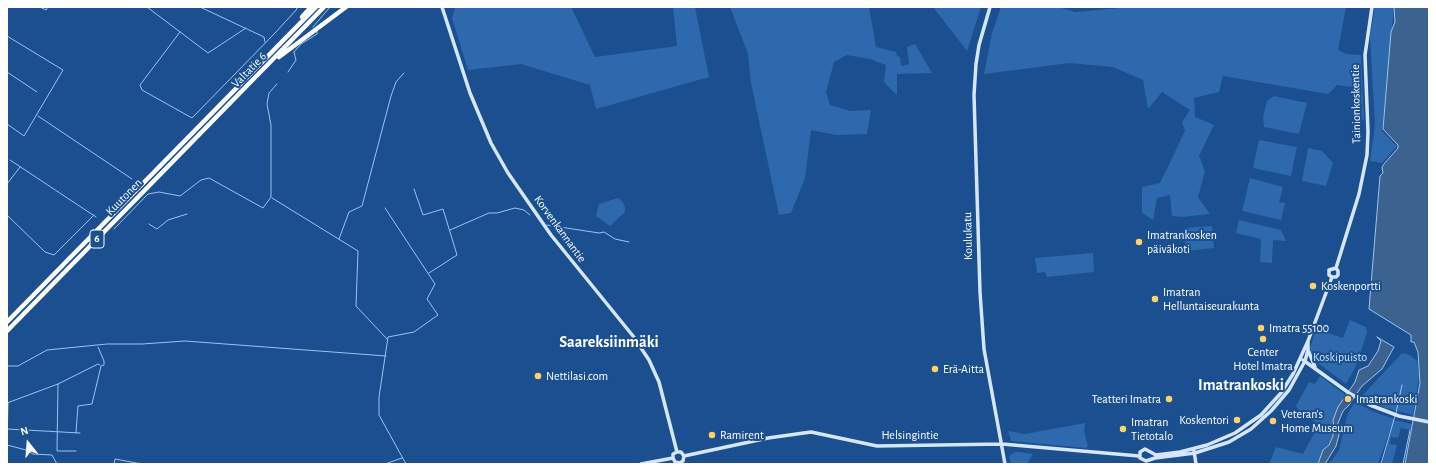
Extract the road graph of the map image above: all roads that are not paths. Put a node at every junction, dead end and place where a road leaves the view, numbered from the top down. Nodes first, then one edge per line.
1 (311, 7) edge
2 (316, 7) edge
3 (324, 7) edge
4 (346, 7) edge
5 (442, 7) edge
6 (990, 7) edge
7 (1372, 7) edge
8 (281, 43) junction
9 (255, 78) junction
10 (185, 145) junction
11 (1336, 268) junction
12 (1332, 277) junction
13 (7, 322) edge
14 (7, 331) edge
15 (1308, 341) junction
16 (1308, 350) junction
17 (1301, 359) junction
18 (1305, 361) junction
19 (1316, 368) junction
20 (1429, 422) edge
21 (1002, 444) junction
22 (1194, 449) junction
23 (677, 452) junction
24 (1151, 452) junction
25 (1195, 453) junction
26 (684, 456) junction
27 (1139, 456) junction
28 (672, 458) junction
29 (1149, 460) junction
30 (641, 464) edge
31 (680, 464) edge
32 (1005, 464) edge
33 (1196, 464) edge

1 - 8 highway
2 - 8 highway, Valtatie 6 / 6
3 - 9 highway, Valtatie 6 / 6
4 - 9 highway
5 - 23 main road, Korvenkannantie
6 - 21 main road, Koulukatu
7 - 11 main road, Tainionkoskentie
8 - 10 highway, Valtatie 6 / 6
9 - 10 highway, Valtatie 6 / 6
10 - 13 highway, Kuutonen / 6
10 - 14 highway, Kuutonen / 6
11 - 12 main road
11 - 12 main road
12 - 15 main road
15 - 16 main road
15 - 17 main road
16 - 18 main road
16 - 19 main road
17 - 18 main road
17 - 22 main road
18 - 19 main road
18 - 25 main road
19 - 20 main road
21 - 26 main road, Helsingintie
21 - 27 main road, Helsingintie
21 - 32 main road, Koulukatu
22 - 24 main road
22 - 25 main road
23 - 26 main road
23 - 28 main road
24 - 27 main road
24 - 29 main road
25 - 29 main road
25 - 33 main road
26 - 31 main road
27 - 29 main road
28 - 30 main road
28 - 31 main road

